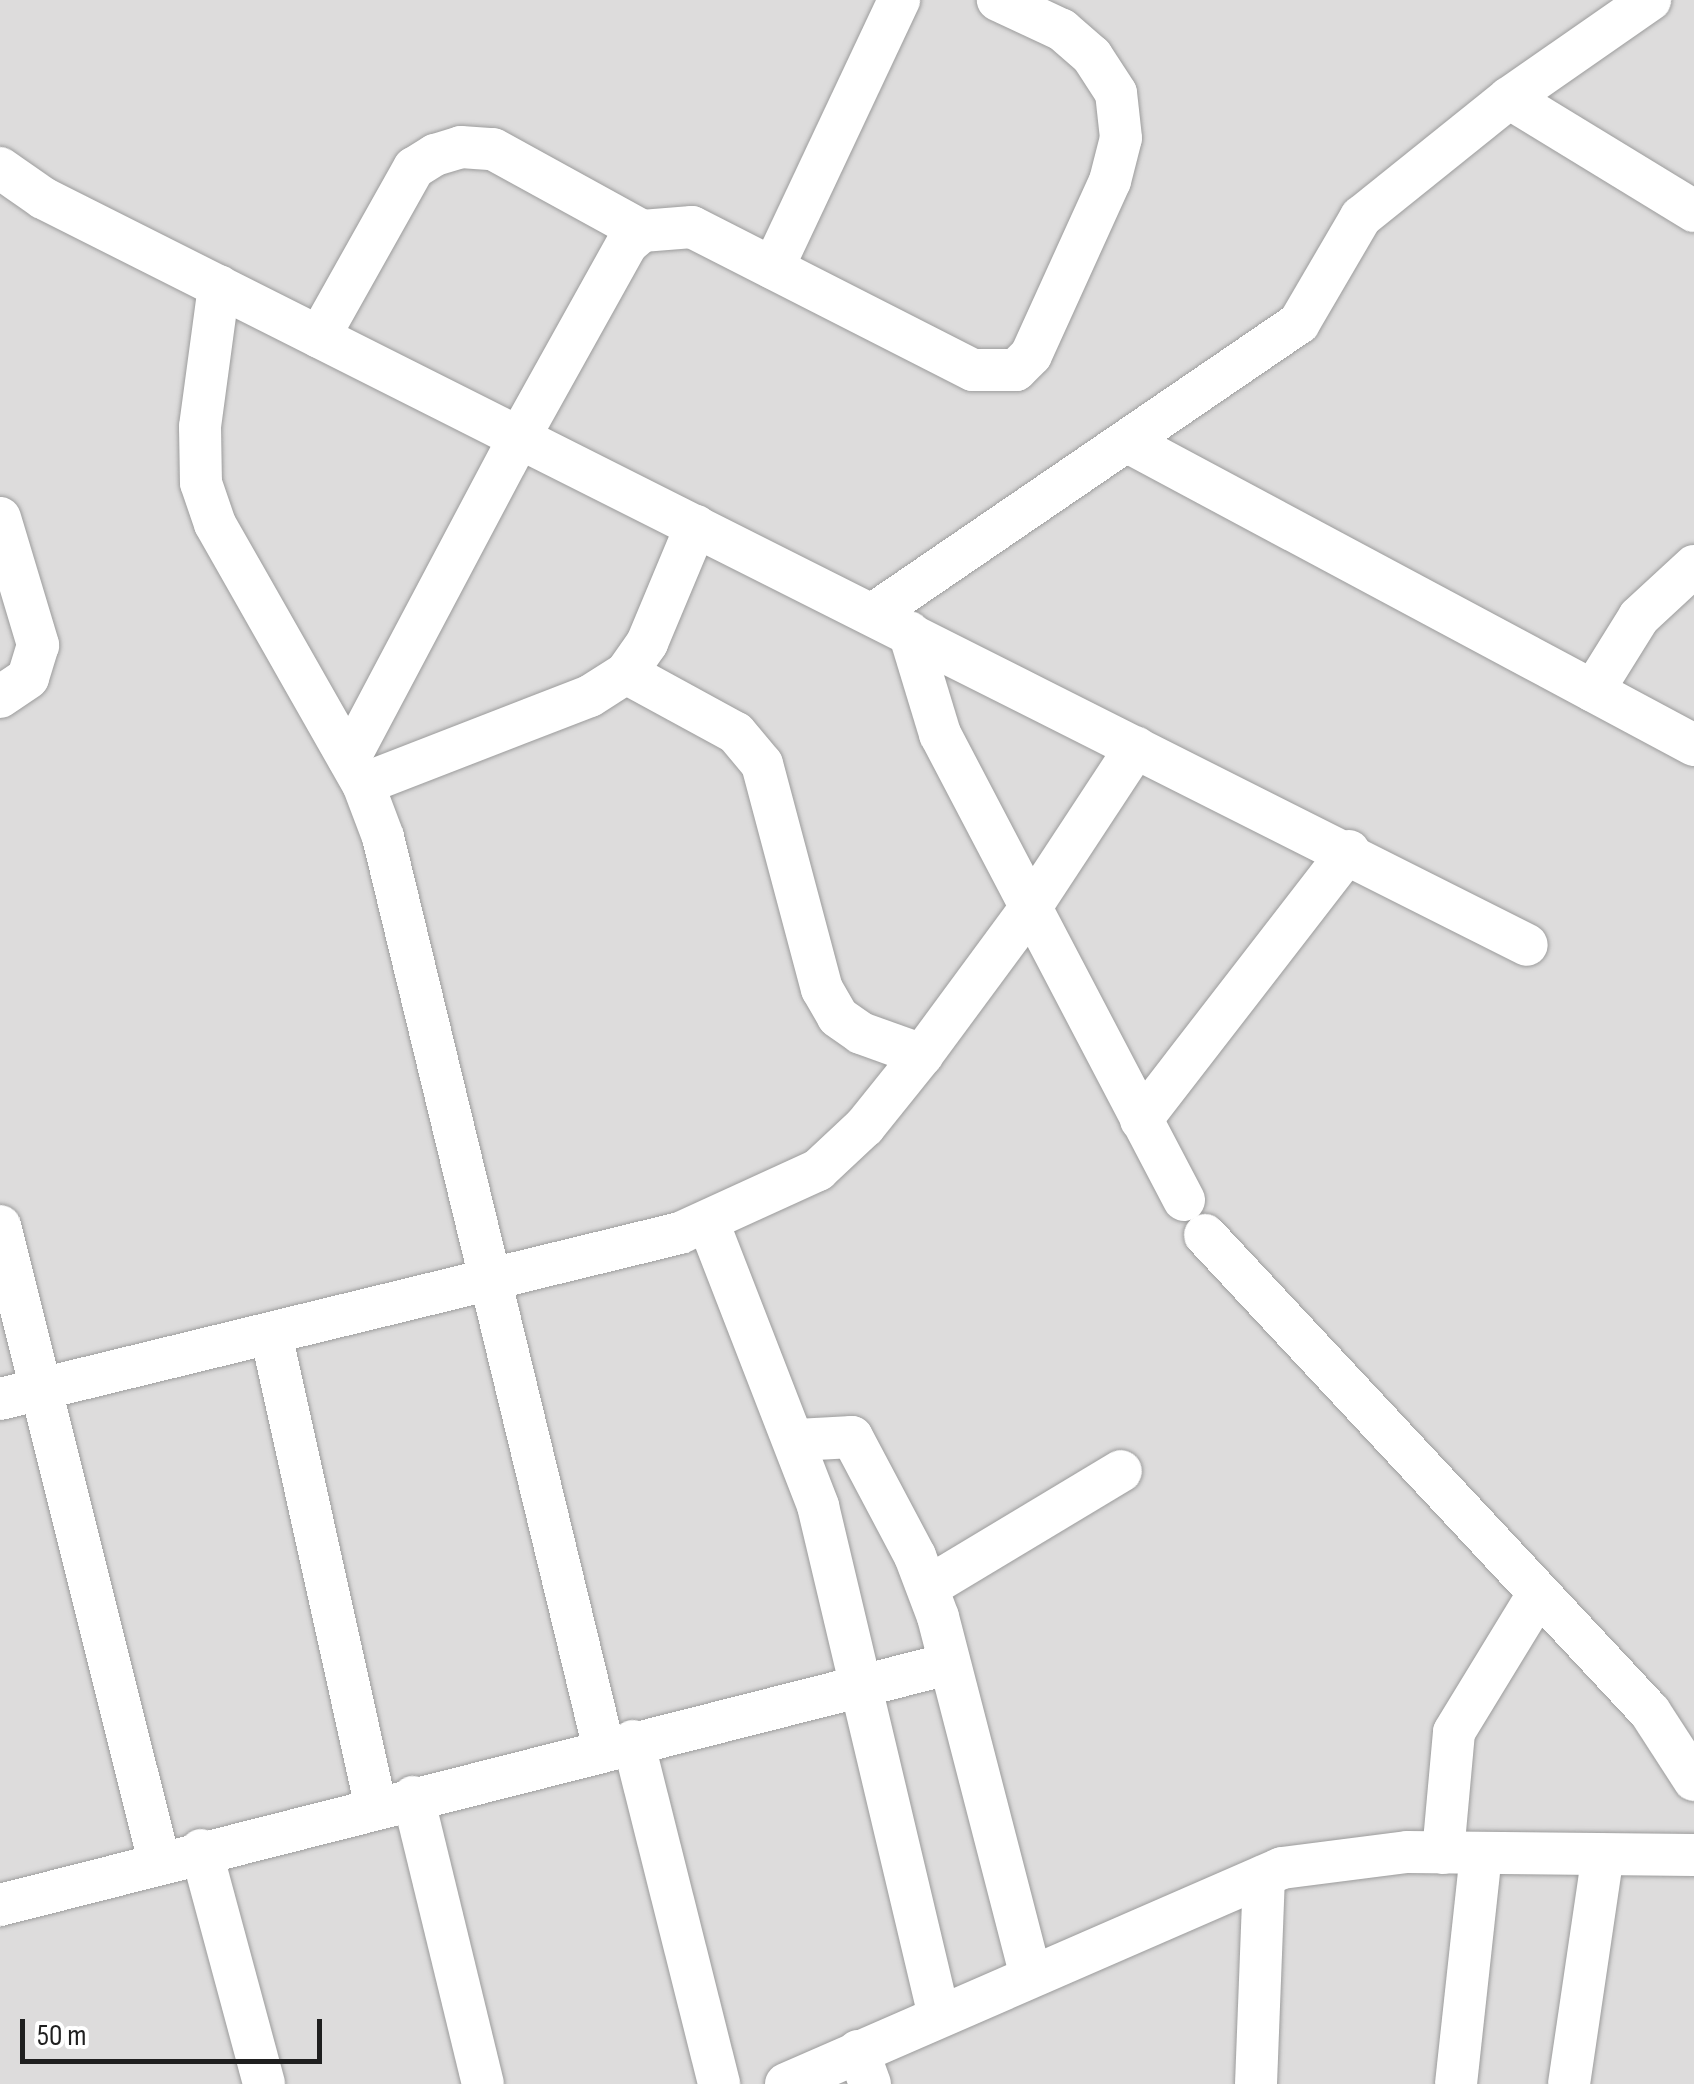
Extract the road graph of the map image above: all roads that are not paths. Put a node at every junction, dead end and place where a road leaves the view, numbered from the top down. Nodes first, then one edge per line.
1 (899, 0) edge
2 (998, 0) edge
3 (1650, 0) edge
4 (1510, 98) junction
5 (0, 168) edge
6 (1694, 211) edge
7 (642, 230) junction
8 (773, 268) junction
9 (219, 286) junction
10 (319, 337) junction
11 (520, 436) junction
12 (1128, 442) junction
13 (0, 518) edge
14 (696, 526) junction
15 (1694, 566) edge
16 (891, 623) junction
17 (626, 674) junction
18 (1594, 691) junction
19 (0, 697) edge
20 (1694, 745) edge
21 (1136, 747) junction
22 (356, 771) junction
23 (1349, 851) junction
24 (1031, 907) junction
25 (1527, 945) dead end
26 (922, 1054) junction
27 (1141, 1120) junction
28 (708, 1222) junction
29 (0, 1226) edge
30 (495, 1279) junction
31 (271, 1334) junction
32 (20, 1395) edge
33 (797, 1440) junction
34 (1121, 1471) dead end
35 (928, 1587) junction
36 (1538, 1596) junction
37 (948, 1664) junction
38 (861, 1685) junction
39 (619, 1745) junction
40 (1694, 1780) edge
41 (394, 1802) junction
42 (201, 1850) junction
43 (1462, 1853) junction
44 (1603, 1854) junction
45 (1694, 1855) edge
46 (159, 1861) junction
47 (1264, 1876) junction
48 (0, 1905) edge
49 (1031, 1976) junction
50 (939, 2016) junction
51 (864, 2067) edge
52 (264, 2084) edge
53 (483, 2084) edge
54 (719, 2084) edge
55 (786, 2084) edge
56 (1256, 2084) edge
57 (1456, 2084) edge
58 (1569, 2084) edge

1 - 8 street
2 - 8 street
3 - 4 street
4 - 6 street
4 - 12 street
5 - 9 street
7 - 8 street
7 - 10 street
7 - 11 street
9 - 10 street
9 - 22 street
10 - 11 street
11 - 14 street
11 - 22 street
12 - 16 street
12 - 18 street
13 - 19 street
14 - 16 street
14 - 17 street
15 - 18 street
16 - 21 street
16 - 24 street
17 - 22 street
17 - 26 street
18 - 20 street
21 - 23 street
21 - 24 street
22 - 30 street
23 - 25 street
23 - 27 street
24 - 26 street
24 - 27 street
26 - 28 street
27 - 36 street
28 - 30 street
28 - 33 street
29 - 32 street
30 - 31 street
30 - 39 street
31 - 32 street
31 - 41 street
32 - 46 street
33 - 35 street
33 - 38 street
34 - 35 street
35 - 37 street
36 - 40 street
36 - 43 street
37 - 38 street
37 - 49 street
38 - 39 street
38 - 50 street
39 - 41 street
39 - 54 street
41 - 42 street
41 - 53 street
42 - 46 street
42 - 52 street
43 - 44 street
43 - 47 street
43 - 57 street
44 - 45 street
44 - 58 street
46 - 48 street
47 - 49 street
47 - 56 street
49 - 50 street
50 - 51 street
51 - 55 street

